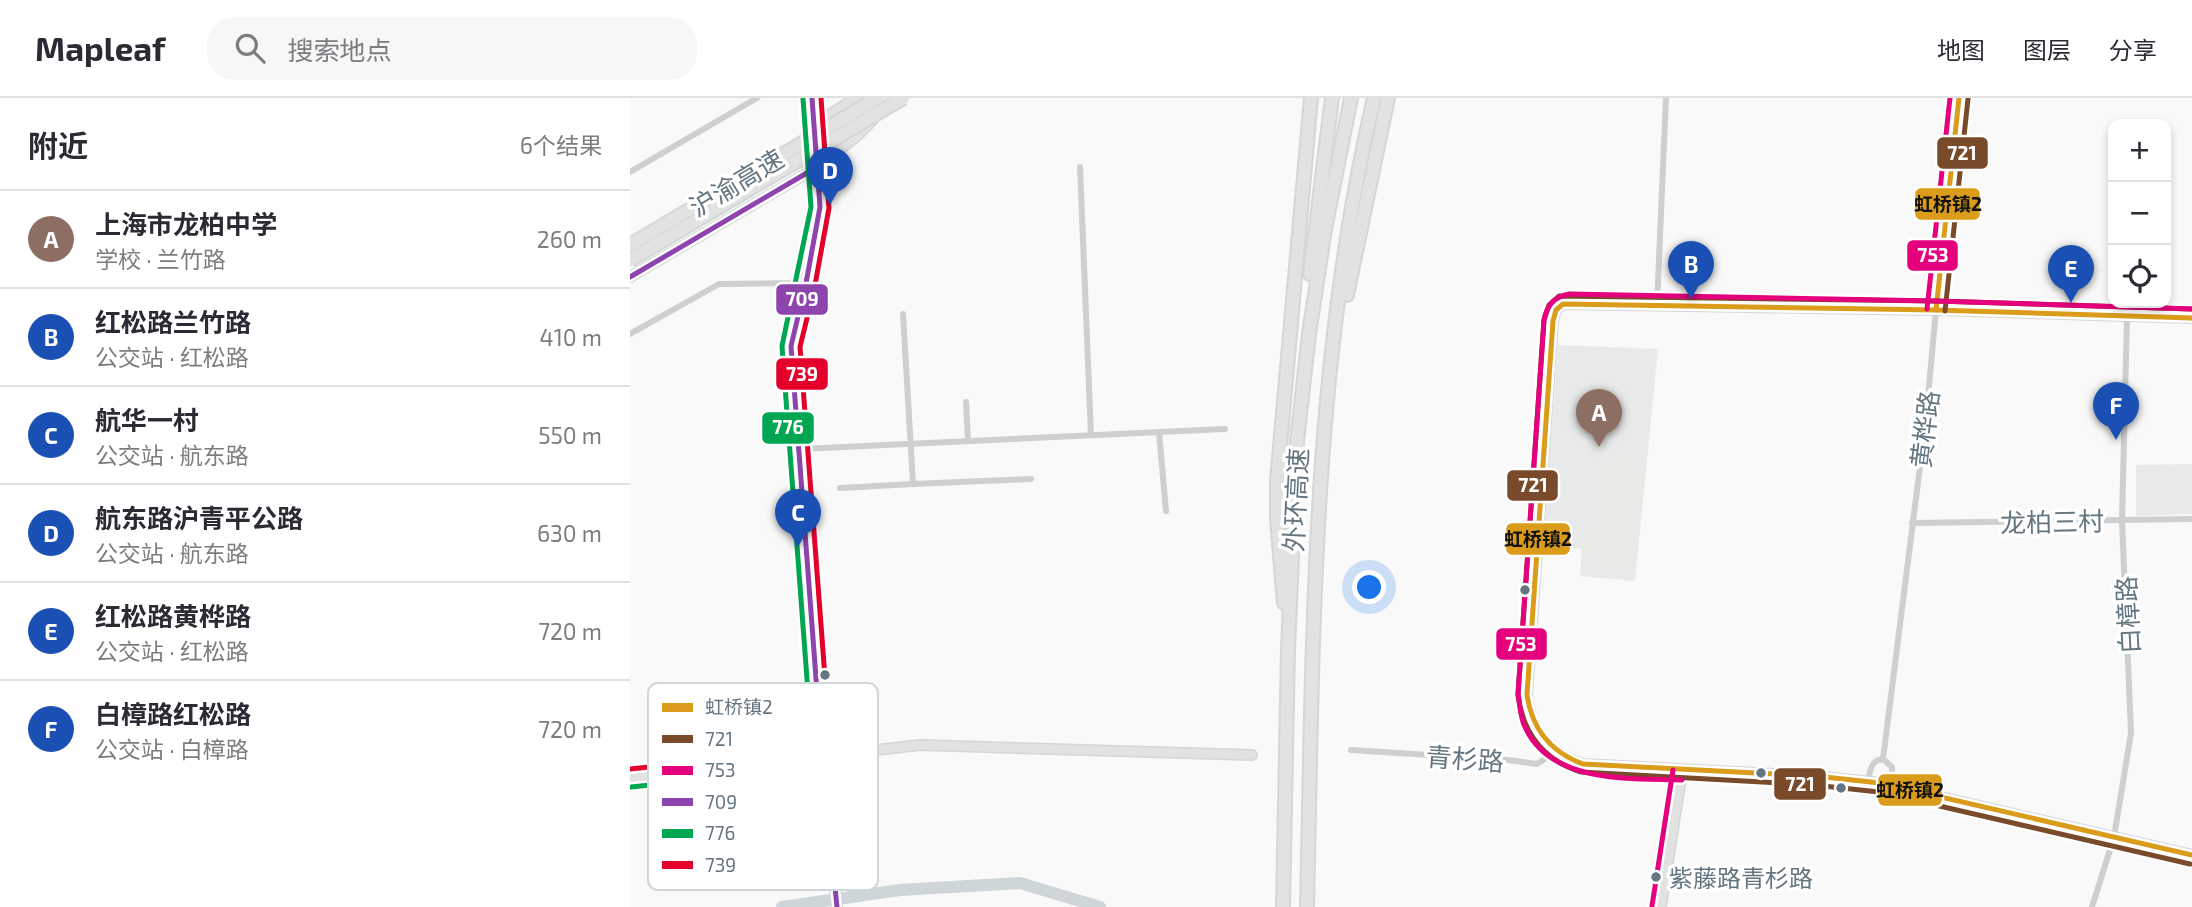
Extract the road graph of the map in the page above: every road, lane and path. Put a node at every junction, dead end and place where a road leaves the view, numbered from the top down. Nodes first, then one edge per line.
1 (757, 98) edge
2 (812, 98) edge
3 (856, 98) edge
4 (865, 98) edge
5 (878, 98) edge
6 (902, 98) edge
7 (1311, 98) edge
8 (1351, 98) edge
9 (1374, 98) edge
10 (1388, 98) edge
11 (1666, 98) edge
12 (1959, 98) edge
13 (1332, 101) edge
14 (814, 124) junction
15 (815, 139) junction
16 (817, 167) junction
17 (1080, 167) dead end
18 (630, 172) edge
19 (630, 244) edge
20 (630, 250) edge
21 (630, 260) edge
22 (630, 277) edge
23 (806, 283) junction
24 (1657, 305) junction
25 (1936, 310) junction
26 (903, 314) dead end
27 (2127, 317) junction
28 (2192, 318) edge
29 (630, 334) edge
30 (1326, 399) junction
31 (966, 402) dead end
32 (1225, 429) dead end
33 (1159, 432) junction
34 (1091, 435) junction
35 (968, 441) junction
36 (1297, 441) junction
37 (911, 444) junction
38 (800, 449) junction
39 (1031, 479) dead end
40 (913, 484) junction
41 (840, 488) dead end
42 (1166, 511) dead end
43 (2192, 519) edge
44 (2122, 521) junction
45 (1912, 523) junction
46 (1289, 649) junction
47 (817, 683) edge
48 (1351, 750) dead end
49 (878, 751) edge
50 (1556, 751) junction
51 (1252, 755) dead end
52 (1883, 759) junction
53 (1682, 771) junction
54 (648, 776) edge
55 (630, 778) edge
56 (1868, 781) junction
57 (1892, 785) junction
58 (2113, 837) junction
59 (2192, 855) edge
60 (1283, 907) edge
61 (1307, 907) edge
62 (1661, 907) edge
63 (2092, 907) edge

1 - 18 street
2 - 14 street
3 - 14 street
4 - 15 street
5 - 19 highway, 沪渝高速, bridge
6 - 16 street
6 - 21 highway, 沪渝高速, bridge
7 - 46 highway
8 - 36 highway, 外环高速
9 - 30 highway, 外环高速
10 - 30 highway
11 - 24 street
12 - 25 street, 黄桦路
13 - 36 highway
14 - 15 street
15 - 16 street
15 - 20 street
16 - 22 street
16 - 23 street
17 - 34 street
23 - 29 street
23 - 38 street
24 - 25 street
24 - 50 street
25 - 27 street
25 - 45 street, 黄桦路
26 - 37 street
27 - 28 street
27 - 44 street, 白樟路
30 - 61 highway, 外环高速
31 - 35 street
32 - 33 street
33 - 34 street
33 - 42 street
34 - 35 street
35 - 37 street
36 - 46 highway, 外环高速
37 - 38 street
37 - 40 street
38 - 47 street
39 - 40 street
40 - 41 street
43 - 44 street, 龙柏三村
44 - 45 street, 龙柏三村
44 - 58 street, 白樟路
45 - 52 street, 黄桦路
46 - 60 highway, 外环高速
48 - 50 street, 青杉路
49 - 51 street
50 - 53 street
52 - 56 street, 黄桦路
52 - 57 street, 黄桦路
53 - 56 street
53 - 62 street
54 - 55 street
56 - 57 street
57 - 58 street
58 - 59 street
58 - 63 street, 白樟路

